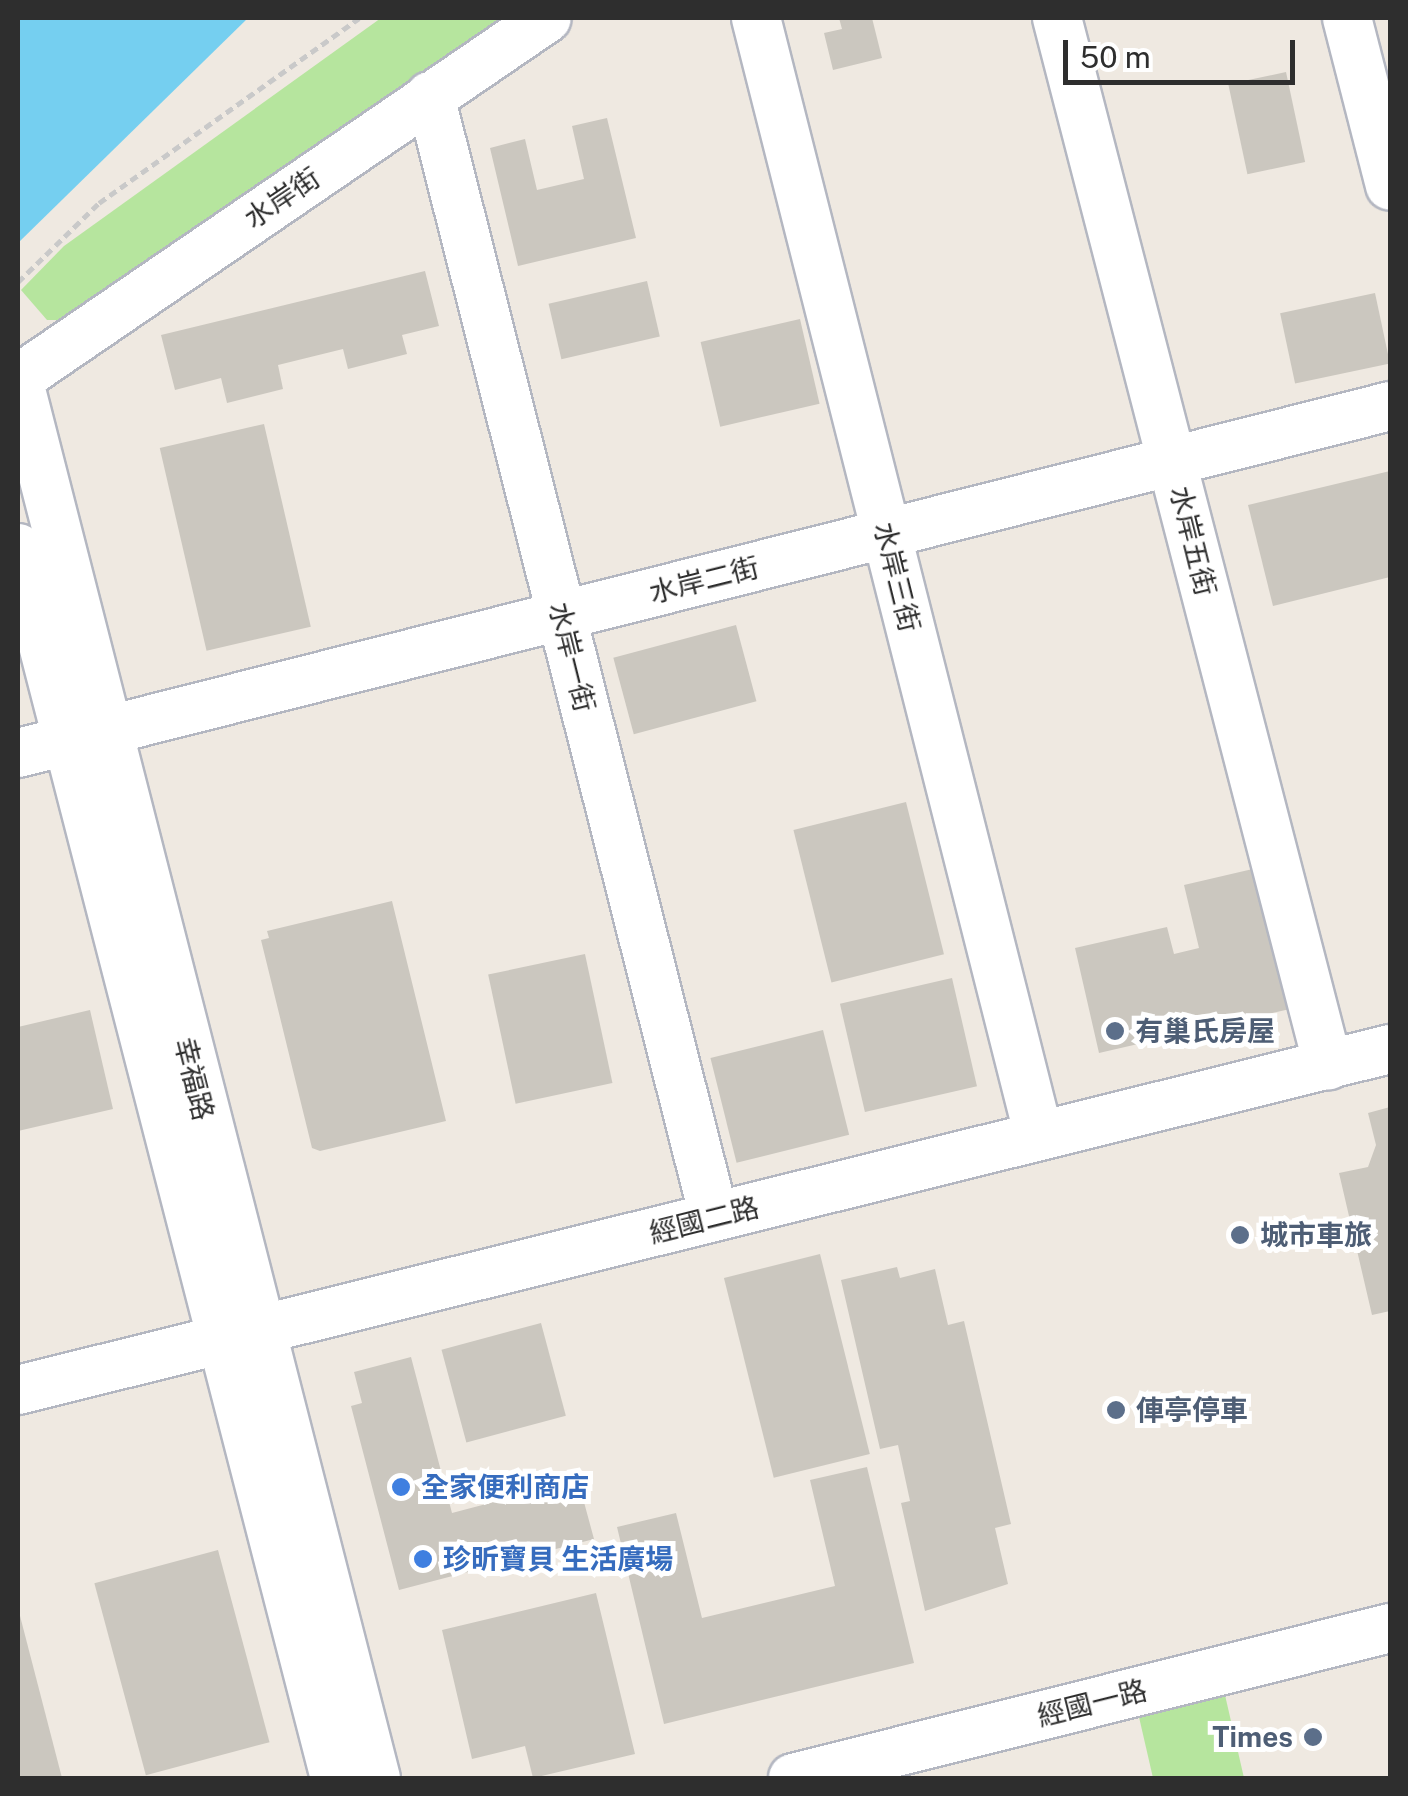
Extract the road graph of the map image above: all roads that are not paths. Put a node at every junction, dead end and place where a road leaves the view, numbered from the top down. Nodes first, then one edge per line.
1 (546, 18) edge
2 (756, 18) edge
3 (1058, 18) edge
4 (1348, 18) edge
5 (430, 96) junction
6 (1390, 186) edge
7 (18, 378) edge
8 (1390, 406) edge
9 (1172, 462) junction
10 (886, 534) junction
11 (18, 548) edge
12 (562, 616) junction
13 (84, 737) junction
14 (18, 753) edge
15 (1390, 1050) edge
16 (1328, 1065) junction
17 (1039, 1136) junction
18 (714, 1217) junction
19 (239, 1335) junction
20 (18, 1390) edge
21 (1390, 1628) edge
22 (335, 1778) edge
23 (376, 1778) edge
24 (793, 1778) edge

1 - 5 street, 水岸街
2 - 10 street, 水岸三街
3 - 9 street, 水岸五街
4 - 6 street
5 - 7 street, 水岸街
5 - 12 street, 水岸一街
7 - 13 street, 幸福路
8 - 9 street, 水岸二街
9 - 10 street, 水岸二街
9 - 16 street, 水岸五街
10 - 12 street, 水岸二街
10 - 17 street, 水岸三街
11 - 13 street, 幸福路
12 - 13 street, 水岸二街
12 - 18 street, 水岸一街
13 - 14 street, 水岸二街
13 - 19 street, 幸福路
15 - 16 street, 經國二路
16 - 17 street, 經國二路
17 - 18 street, 經國二路
18 - 19 street, 經國二路
19 - 20 street, 經國二路
19 - 22 street, 幸福路
19 - 23 street, 幸福路
21 - 24 street, 經國一路

